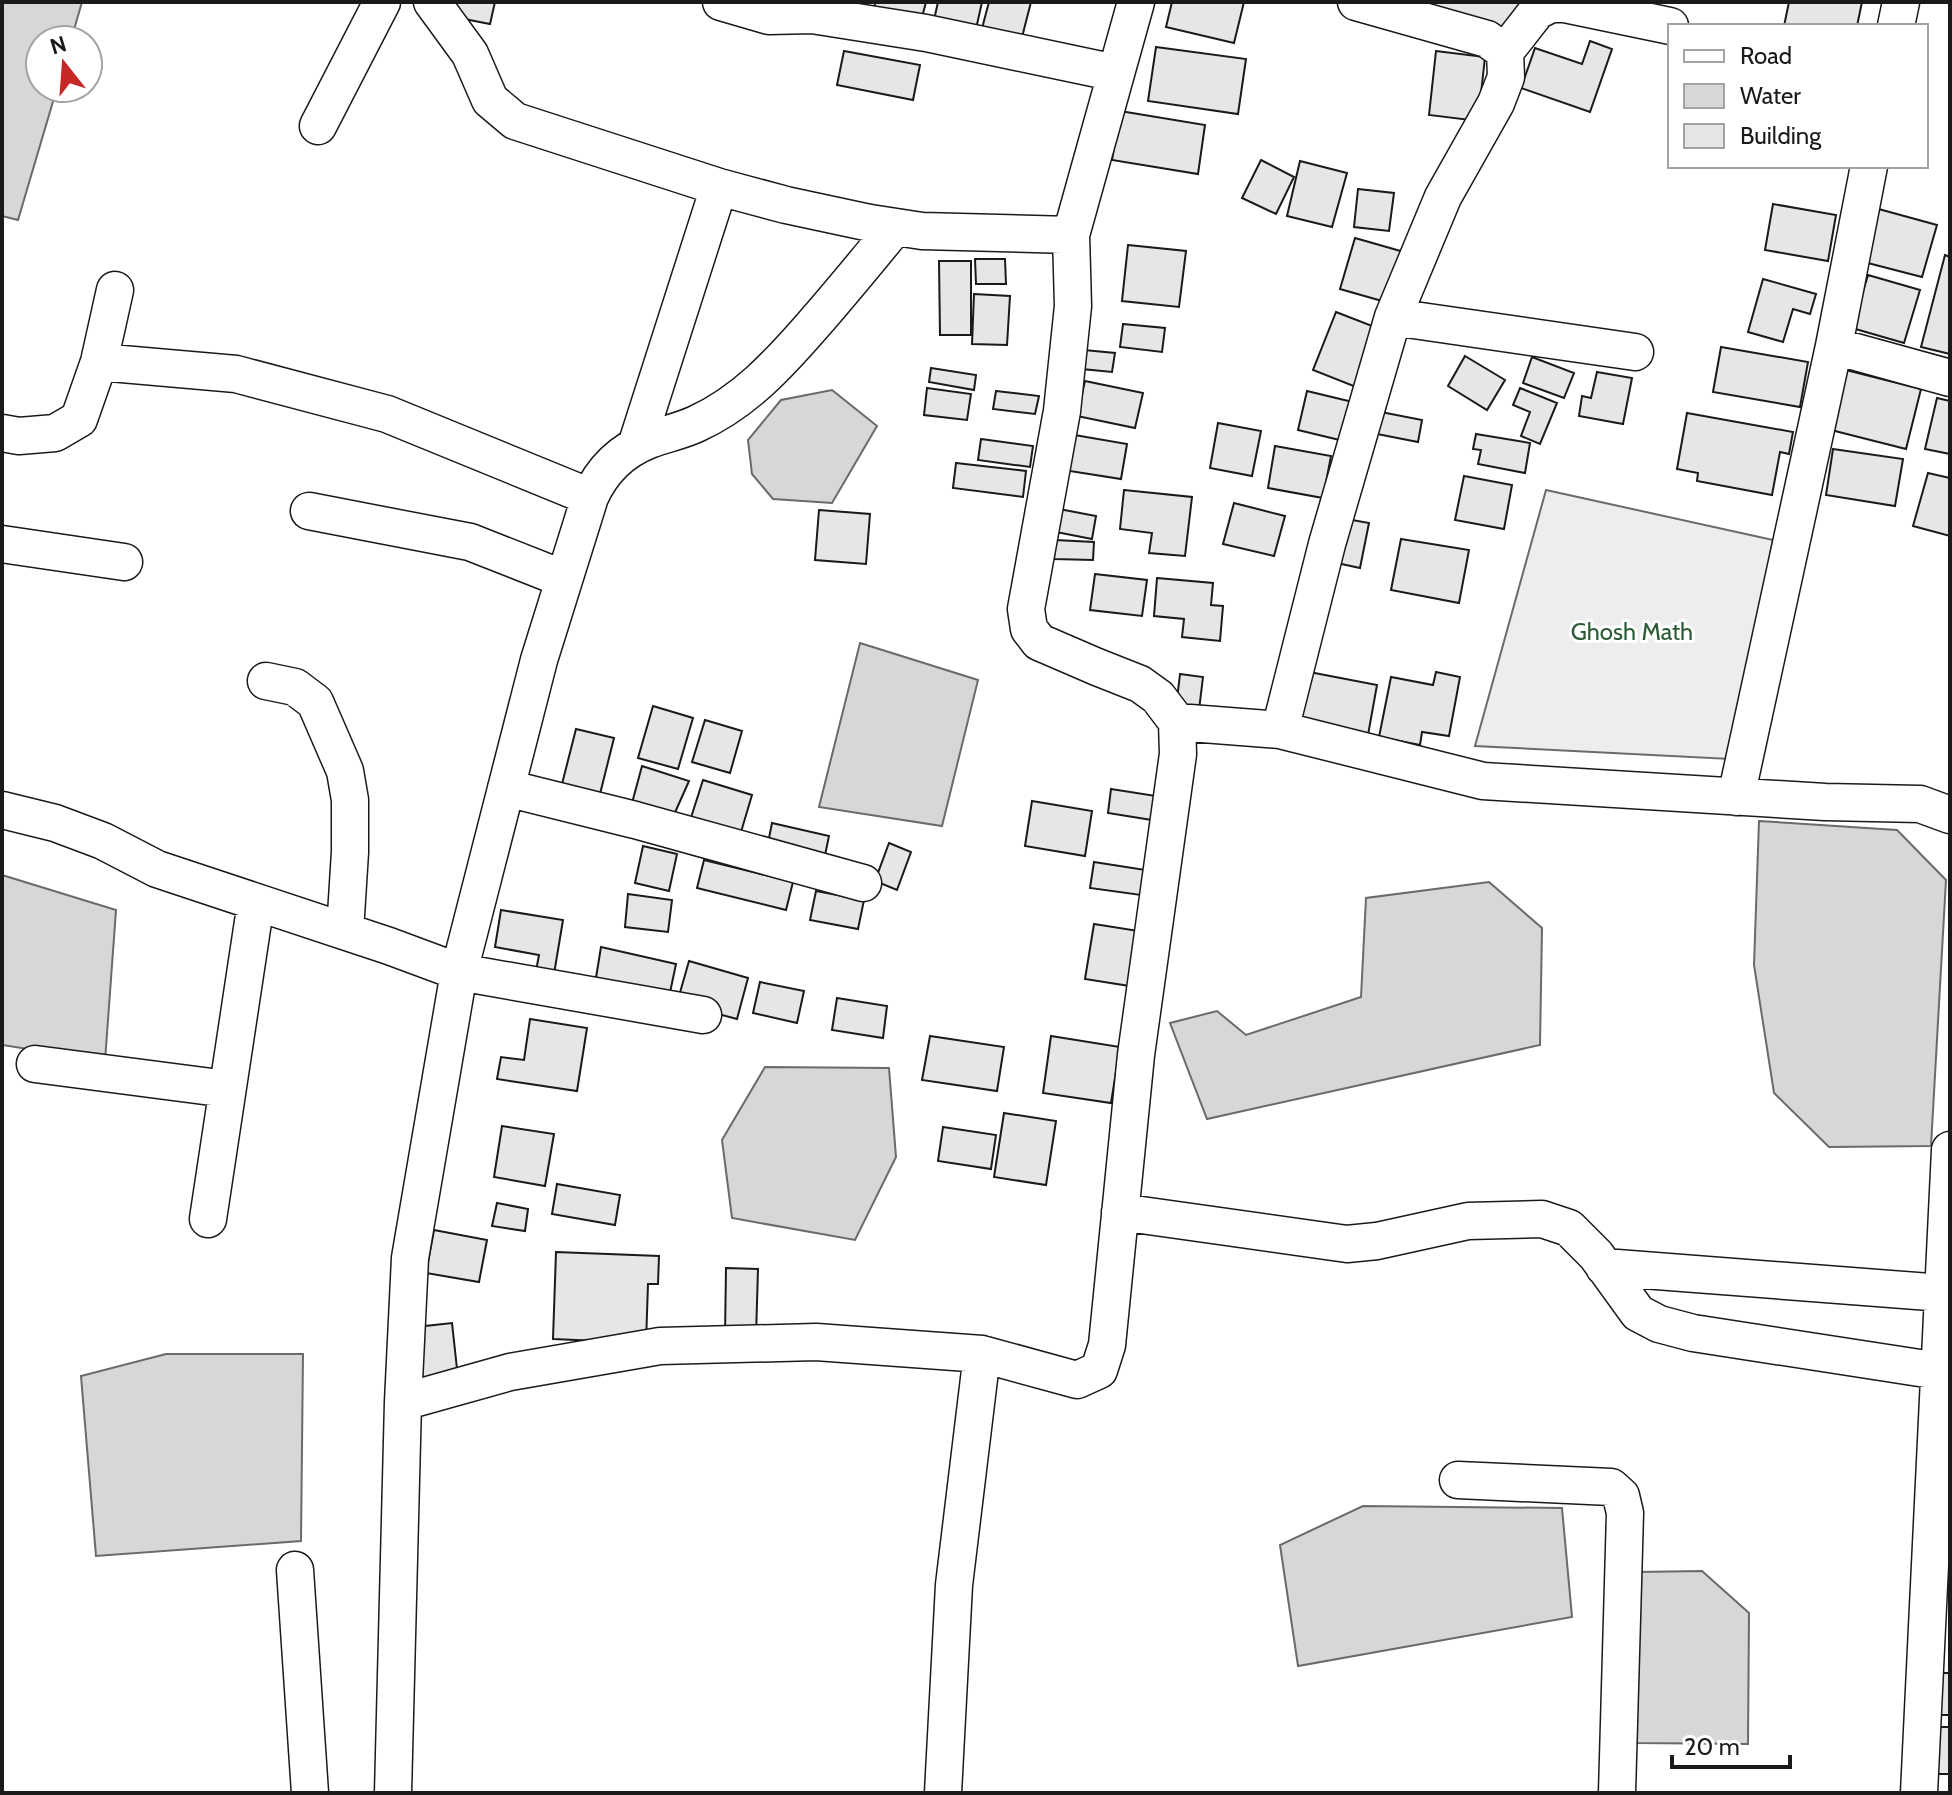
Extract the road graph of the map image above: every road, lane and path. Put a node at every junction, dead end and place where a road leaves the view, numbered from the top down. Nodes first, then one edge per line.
1 (382, 2) edge
2 (432, 2) edge
3 (721, 2) edge
4 (1136, 2) edge
5 (1356, 2) edge
6 (1901, 2) edge
7 (1665, 18) edge
8 (1896, 24) edge
9 (1505, 52) junction
10 (1116, 73) junction
11 (318, 126) dead end
12 (1869, 168) edge
13 (719, 187) junction
14 (895, 227) junction
15 (1071, 235) junction
16 (115, 290) dead end
17 (1393, 317) junction
18 (1834, 346) junction
19 (1635, 352) dead end
20 (99, 362) junction
21 (1950, 378) edge
22 (2, 433) edge
23 (636, 446) junction
24 (590, 497) junction
25 (309, 511) dead end
26 (2, 544) edge
27 (124, 562) dead end
28 (564, 579) junction
29 (266, 681) dead end
30 (1177, 722) junction
31 (1280, 730) junction
32 (506, 788) junction
33 (1736, 797) junction
34 (2, 810) edge
35 (1950, 815) edge
36 (863, 883) dead end
37 (256, 902) junction
38 (345, 931) junction
39 (459, 972) junction
40 (703, 1015) dead end
41 (35, 1064) dead end
42 (227, 1089) junction
43 (1950, 1150) edge
44 (1120, 1212) junction
45 (208, 1219) dead end
46 (1604, 1267) junction
47 (1943, 1293) junction
48 (982, 1354) junction
49 (1939, 1371) junction
50 (403, 1402) junction
51 (1458, 1480) dead end
52 (295, 1570) dead end
53 (310, 1793) edge
54 (393, 1793) edge
55 (943, 1793) edge
56 (1617, 1793) edge
57 (1919, 1793) edge

1 - 11 street
2 - 13 street
3 - 10 street
4 - 10 street
5 - 9 street
6 - 8 street
7 - 9 street
9 - 17 street
10 - 15 street
12 - 18 street
13 - 14 street
13 - 23 street
14 - 15 street
14 - 23 street
15 - 30 street
16 - 20 street
17 - 19 street
17 - 31 street
18 - 21 street
18 - 33 street
20 - 22 street
20 - 24 street
23 - 24 street
24 - 28 street
25 - 28 street
26 - 27 street
28 - 32 street
29 - 38 street
30 - 31 street
30 - 44 street
31 - 33 street
32 - 36 street
32 - 39 street
33 - 35 street
34 - 37 street
37 - 38 street
37 - 42 street
38 - 39 street
39 - 40 street
39 - 50 street
41 - 42 street
42 - 45 street
43 - 47 street
44 - 46 street
44 - 48 street
46 - 47 street
46 - 49 street
47 - 49 street
48 - 50 street
48 - 55 street
49 - 57 street
50 - 54 street
51 - 56 street
52 - 53 street

